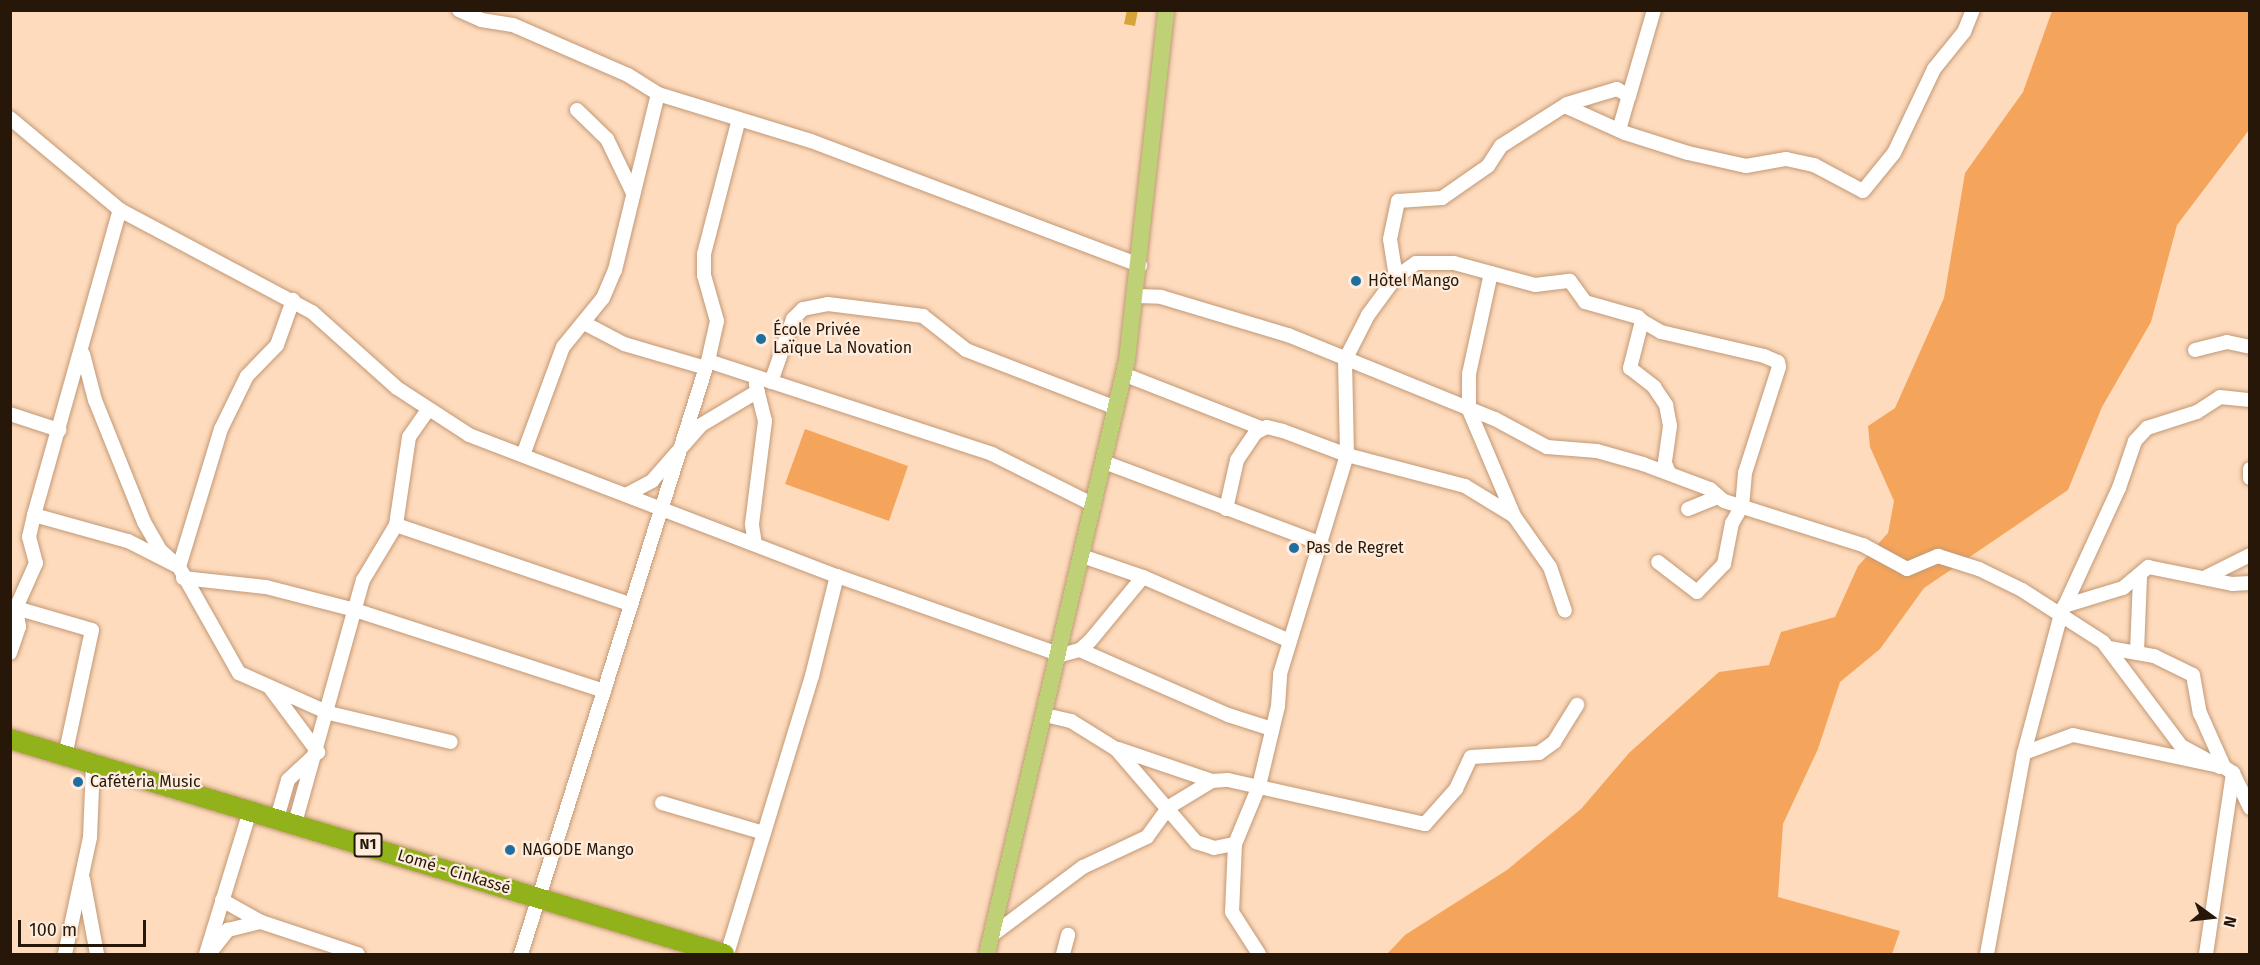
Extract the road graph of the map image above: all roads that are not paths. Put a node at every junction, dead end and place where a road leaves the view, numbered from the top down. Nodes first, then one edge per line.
1 (459, 10) edge
2 (1166, 10) edge
3 (1654, 10) edge
4 (1973, 10) edge
5 (658, 94) junction
6 (1629, 96) junction
7 (1565, 106) junction
8 (577, 110) dead end
9 (10, 118) edge
10 (740, 119) junction
11 (1618, 130) junction
12 (632, 191) junction
13 (120, 210) junction
14 (1140, 265) junction
15 (1491, 273) junction
16 (1396, 277) junction
17 (1137, 296) junction
18 (293, 300) junction
19 (1642, 321) junction
20 (584, 323) junction
21 (2250, 347) edge
22 (2195, 350) dead end
23 (82, 354) junction
24 (1345, 360) junction
25 (707, 364) junction
26 (1124, 374) junction
27 (754, 376) junction
28 (771, 382) junction
29 (758, 391) junction
30 (2250, 400) edge
31 (1116, 408) junction
32 (1469, 410) junction
33 (427, 411) junction
34 (10, 414) edge
35 (1261, 428) junction
36 (59, 430) junction
37 (686, 441) junction
38 (523, 455) junction
39 (1347, 455) junction
40 (1104, 462) junction
41 (2250, 469) edge
42 (1669, 473) junction
43 (2250, 478) edge
44 (626, 495) junction
45 (1718, 497) junction
46 (1094, 505) junction
47 (1742, 506) junction
48 (662, 509) junction
49 (1226, 509) junction
50 (1688, 509) dead end
51 (34, 514) junction
52 (1514, 516) junction
53 (396, 525) junction
54 (755, 544) junction
55 (1322, 544) junction
56 (2250, 555) edge
57 (1082, 556) junction
58 (1658, 562) dead end
59 (181, 572) junction
60 (837, 576) junction
61 (1143, 577) junction
62 (2140, 578) junction
63 (2204, 578) junction
64 (2250, 583) edge
65 (630, 604) junction
66 (16, 608) junction
67 (355, 610) junction
68 (2062, 610) junction
69 (1565, 611) dead end
70 (1290, 641) junction
71 (2109, 648) junction
72 (1080, 650) junction
73 (2137, 652) junction
74 (10, 653) edge
75 (1060, 655) junction
76 (269, 688) junction
77 (604, 692) junction
78 (1577, 705) dead end
79 (329, 713) junction
80 (1045, 715) junction
81 (1272, 729) junction
82 (10, 740) edge
83 (451, 742) dead end
84 (1116, 749) junction
85 (318, 752) junction
86 (2024, 753) junction
87 (64, 756) junction
88 (93, 764) junction
89 (2226, 769) junction
90 (1212, 781) junction
91 (1259, 786) junction
92 (662, 803) dead end
93 (1169, 807) junction
94 (2250, 808) edge
95 (250, 811) junction
96 (286, 821) junction
97 (1157, 826) junction
98 (1182, 830) junction
99 (764, 833) junction
100 (1235, 843) junction
101 (83, 877) junction
102 (540, 898) junction
103 (222, 900) junction
104 (261, 922) junction
105 (1068, 935) dead end
106 (991, 936) junction
107 (64, 954) edge
108 (97, 954) edge
109 (207, 954) edge
110 (358, 954) edge
111 (520, 954) edge
112 (726, 954) edge
113 (987, 954) edge
114 (1063, 954) edge
115 (1259, 954) edge
116 (1987, 954) edge
117 (2206, 954) edge

1 - 5 street
2 - 14 main road
3 - 6 street
4 - 11 street
5 - 10 street
5 - 12 street
6 - 7 street
6 - 11 street
7 - 11 street
7 - 16 street
8 - 12 street
9 - 13 street
10 - 14 street
10 - 25 street
12 - 20 street
13 - 18 street
13 - 23 street
14 - 17 main road
15 - 16 street
15 - 19 street
15 - 32 street
16 - 24 street
17 - 24 street
17 - 26 main road
18 - 33 street
18 - 59 street
19 - 42 street
19 - 47 street
20 - 25 street
20 - 38 street
21 - 22 street
23 - 36 street
23 - 59 street
24 - 32 street
24 - 39 street
25 - 27 street
25 - 37 street
26 - 31 main road
26 - 35 street
27 - 28 street
27 - 29 street
28 - 31 street
28 - 46 street
29 - 37 street
29 - 54 street
30 - 68 street
31 - 40 main road
32 - 42 street
32 - 52 street
33 - 38 street
33 - 53 street
34 - 36 street
35 - 39 street
35 - 49 street
36 - 51 street
37 - 44 street
37 - 48 street
38 - 44 street
39 - 52 street
39 - 55 street
40 - 46 main road
40 - 49 street
41 - 43 street
42 - 45 street
44 - 48 street
45 - 47 street
45 - 50 street
46 - 57 main road
47 - 58 street
47 - 68 street
48 - 54 street
48 - 65 street
49 - 55 street
51 - 59 street
51 - 66 street
52 - 69 street
53 - 65 street
53 - 67 street
54 - 60 street
55 - 70 street
56 - 63 street
57 - 61 street
57 - 75 main road
59 - 67 street
59 - 76 street
60 - 75 street
60 - 99 street
61 - 70 street
61 - 72 street
62 - 63 street
62 - 68 street
62 - 73 street
63 - 64 street
65 - 77 street
66 - 74 street
66 - 87 street
67 - 77 street
67 - 79 street
68 - 71 street
68 - 86 street
70 - 81 street
71 - 73 street
71 - 89 street
72 - 75 street
72 - 81 street
73 - 89 street
75 - 80 main road
76 - 79 street
76 - 85 street
77 - 102 street
78 - 91 street
79 - 83 street
79 - 85 street
80 - 84 street
80 - 106 main road
81 - 91 street
82 - 87 highway, Lomé - Cinkassé / N1
84 - 90 street
84 - 93 street
85 - 96 street
85 - 96 street
86 - 89 street
86 - 116 street
87 - 88 highway, Lomé - Cinkassé / N1
88 - 95 highway, Lomé - Cinkassé / N1
88 - 101 street
89 - 94 street
89 - 117 street
90 - 91 street
90 - 93 street
91 - 100 street
92 - 99 street
93 - 97 street
93 - 98 street
95 - 96 highway, Lomé - Cinkassé / N1
95 - 103 street
96 - 102 highway, Lomé - Cinkassé / N1
97 - 98 street
97 - 106 street
98 - 100 street
99 - 112 street
100 - 115 street
101 - 107 street
101 - 108 street
102 - 111 street
102 - 112 highway, Lomé - Cinkassé / N1
103 - 104 street
103 - 109 street
104 - 109 street
104 - 110 street
105 - 114 street
106 - 113 main road

